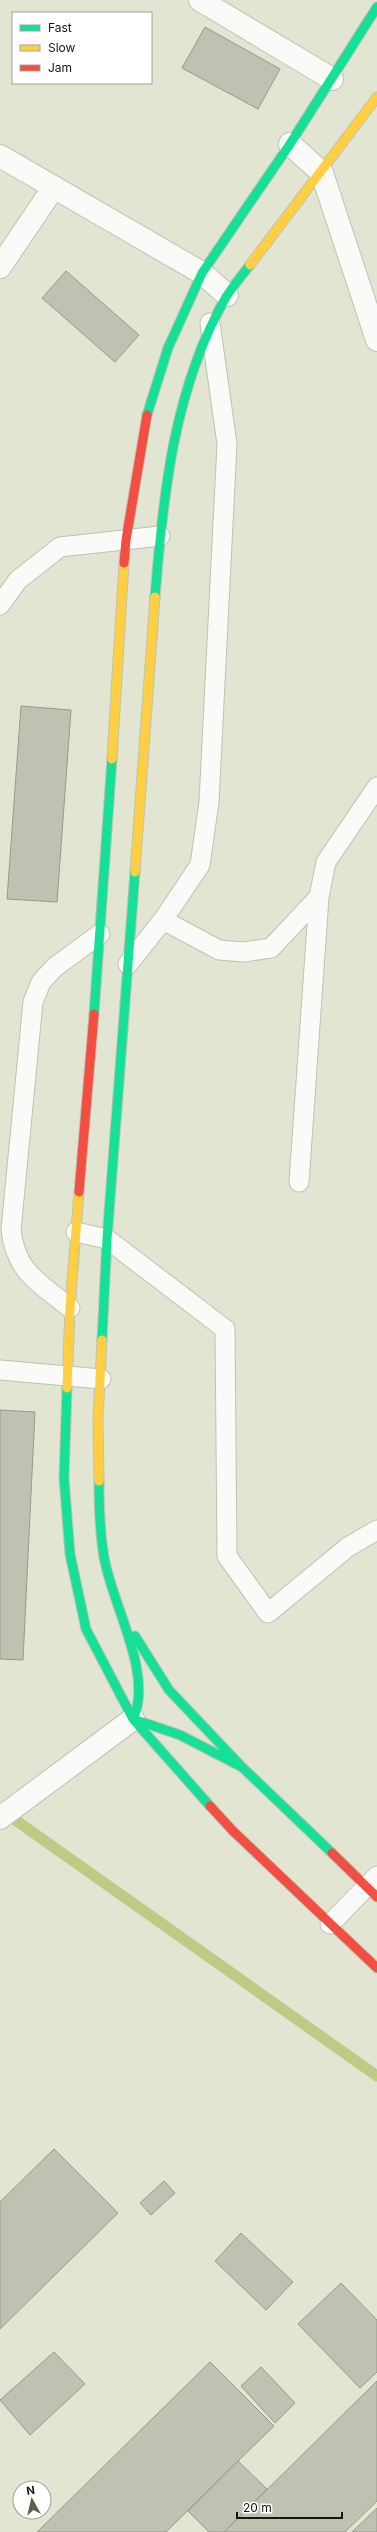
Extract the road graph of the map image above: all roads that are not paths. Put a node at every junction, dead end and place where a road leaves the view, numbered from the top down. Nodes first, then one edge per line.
1 (200, 0) edge
2 (377, 7) edge
3 (332, 79) junction
4 (377, 97) edge
5 (290, 144) junction
6 (0, 156) edge
7 (322, 173) junction
8 (54, 187) junction
9 (0, 267) edge
10 (202, 273) junction
11 (227, 295) junction
12 (210, 323) junction
13 (377, 340) edge
14 (160, 536) junction
15 (126, 540) junction
16 (0, 605) edge
17 (377, 787) edge
18 (319, 897) junction
19 (163, 920) junction
20 (100, 934) junction
21 (128, 964) junction
22 (299, 1182) dead end
23 (76, 1232) junction
24 (107, 1239) junction
25 (70, 1308) junction
26 (0, 1370) edge
27 (66, 1375) junction
28 (101, 1379) junction
29 (377, 1530) edge
30 (121, 1615) junction
31 (133, 1720) junction
32 (242, 1767) junction
33 (0, 1818) edge
34 (374, 1887) edge
35 (330, 1924) junction
36 (377, 1968) edge

1 - 3 street
2 - 3 main road
3 - 5 main road
4 - 7 main road
5 - 7 street
5 - 10 main road
6 - 8 street
7 - 11 main road
7 - 13 street
8 - 9 street
8 - 10 street
10 - 11 street
10 - 15 main road
11 - 12 main road
12 - 14 main road
12 - 19 lane
14 - 15 lane
14 - 21 main road
15 - 16 lane
15 - 20 main road
17 - 18 lane
18 - 19 lane
18 - 22 lane
19 - 21 lane
20 - 23 main road
20 - 25 lane
21 - 24 main road
23 - 24 lane
23 - 25 main road
24 - 28 main road
24 - 29 lane
25 - 27 main road
26 - 27 lane
27 - 28 lane
27 - 31 main road
28 - 30 main road
30 - 31 main road
30 - 32 main road
31 - 32 main road
31 - 33 street
31 - 35 main road
32 - 34 main road
34 - 35 lane
35 - 36 main road

